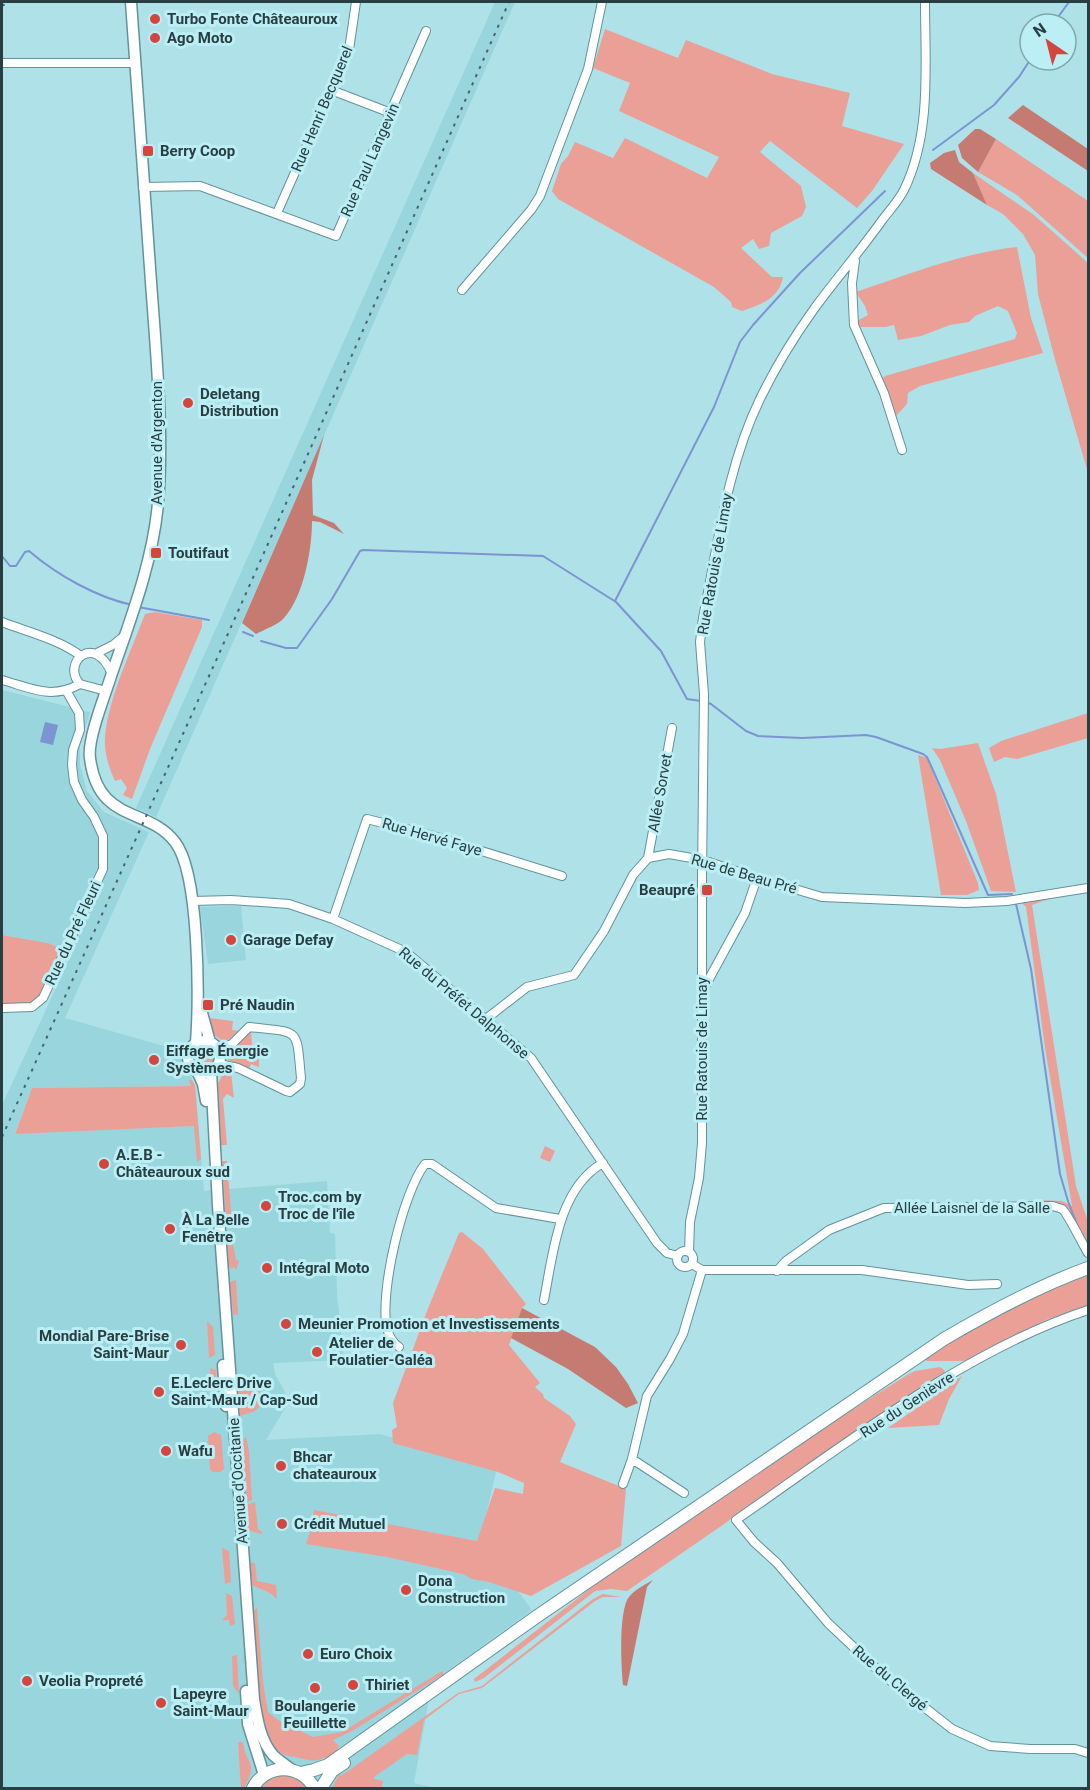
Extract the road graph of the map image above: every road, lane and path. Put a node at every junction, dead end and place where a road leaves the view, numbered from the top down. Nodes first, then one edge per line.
1 (131, 2) edge
2 (357, 2) edge
3 (602, 2) edge
4 (925, 2) edge
5 (426, 31) dead end
6 (2, 63) edge
7 (135, 63) junction
8 (332, 90) junction
9 (391, 113) junction
10 (143, 187) junction
11 (277, 213) junction
12 (855, 259) junction
13 (462, 290) dead end
14 (902, 450) dead end
15 (2, 622) edge
16 (125, 634) junction
17 (97, 653) junction
18 (81, 656) junction
19 (112, 674) junction
20 (2, 680) edge
21 (80, 684) junction
22 (106, 691) junction
23 (66, 692) junction
24 (672, 728) dead end
25 (648, 858) junction
26 (703, 860) junction
27 (562, 876) dead end
28 (757, 879) junction
29 (1089, 888) edge
30 (192, 901) junction
31 (333, 919) junction
32 (703, 991) junction
33 (198, 999) junction
34 (2, 1008) edge
35 (486, 1019) junction
36 (195, 1043) junction
37 (214, 1046) junction
38 (215, 1068) junction
39 (198, 1072) junction
40 (603, 1163) junction
41 (560, 1219) junction
42 (689, 1252) junction
43 (1088, 1253) edge
44 (678, 1256) junction
45 (692, 1264) junction
46 (1089, 1268) edge
47 (702, 1270) junction
48 (777, 1271) junction
49 (997, 1284) dead end
50 (544, 1300) dead end
51 (1089, 1310) edge
52 (399, 1347) dead end
53 (632, 1458) junction
54 (623, 1484) dead end
55 (684, 1493) dead end
56 (736, 1520) joint
57 (550, 1609) junction
58 (1089, 1753) edge
59 (296, 1771) junction
60 (264, 1775) junction
61 (253, 1788) edge
62 (314, 1788) edge
63 (321, 1788) edge

1 - 7 main road, Avenue d'Argenton
2 - 8 street, Rue Henri Becquerel
3 - 13 street
4 - 12 street, Rue Ratouis de Limay
5 - 9 street, Rue Paul Langevin
6 - 7 street
7 - 10 main road, Avenue d'Argenton
8 - 9 street
8 - 11 street, Rue Henri Becquerel
9 - 11 street, Rue Paul Langevin
10 - 11 street, Rue Paul Langevin
10 - 16 main road, Avenue d'Argenton
12 - 14 street
12 - 26 street, Rue Ratouis de Limay
15 - 18 street
16 - 17 street
16 - 19 main road, Avenue d'Argenton
17 - 18 street
17 - 19 street
18 - 21 street
19 - 22 main road, Avenue d'Argenton
20 - 23 street
21 - 22 street
21 - 23 street
22 - 30 main road, Avenue d'Argenton
23 - 34 street, Rue du Pré Fleuri
24 - 25 street, Allée Sorvet
25 - 26 street, Rue de Beau Pré
25 - 35 street
26 - 28 street, Rue de Beau Pré
26 - 32 street, Rue Ratouis de Limay
27 - 31 street, Rue Hervé Faye
28 - 29 street, Rue de Beau Pré
28 - 32 street
30 - 31 street, Rue du Préfet Dalphonse
30 - 33 main road, Avenue d'Occitanie
31 - 35 street, Rue du Préfet Dalphonse
32 - 42 street, Rue Ratouis de Limay
33 - 36 main road, Avenue d'Occitanie
33 - 37 main road, Avenue d'Occitanie
35 - 40 street, Rue du Préfet Dalphonse
36 - 37 main road
36 - 39 main road, Avenue d'Occitanie
37 - 38 main road, Avenue d'Occitanie
37 - 38 street
38 - 39 main road
38 - 59 main road, Avenue d'Occitanie
39 - 60 main road, Avenue d'Occitanie
40 - 41 street
40 - 44 street, Rue du Préfet Dalphonse
41 - 50 street
41 - 52 street
42 - 44 street
42 - 45 street
43 - 48 street, Allée Laisnel de la Salle
44 - 45 street
45 - 47 street
46 - 57 main road
47 - 48 street
47 - 53 street
48 - 49 street
51 - 56 street, Rue du Genièvre
53 - 54 street
53 - 55 street
56 - 58 street, Rue du Clergé
57 - 59 main road
57 - 63 main road
59 - 60 main road
59 - 62 main road
60 - 61 main road

